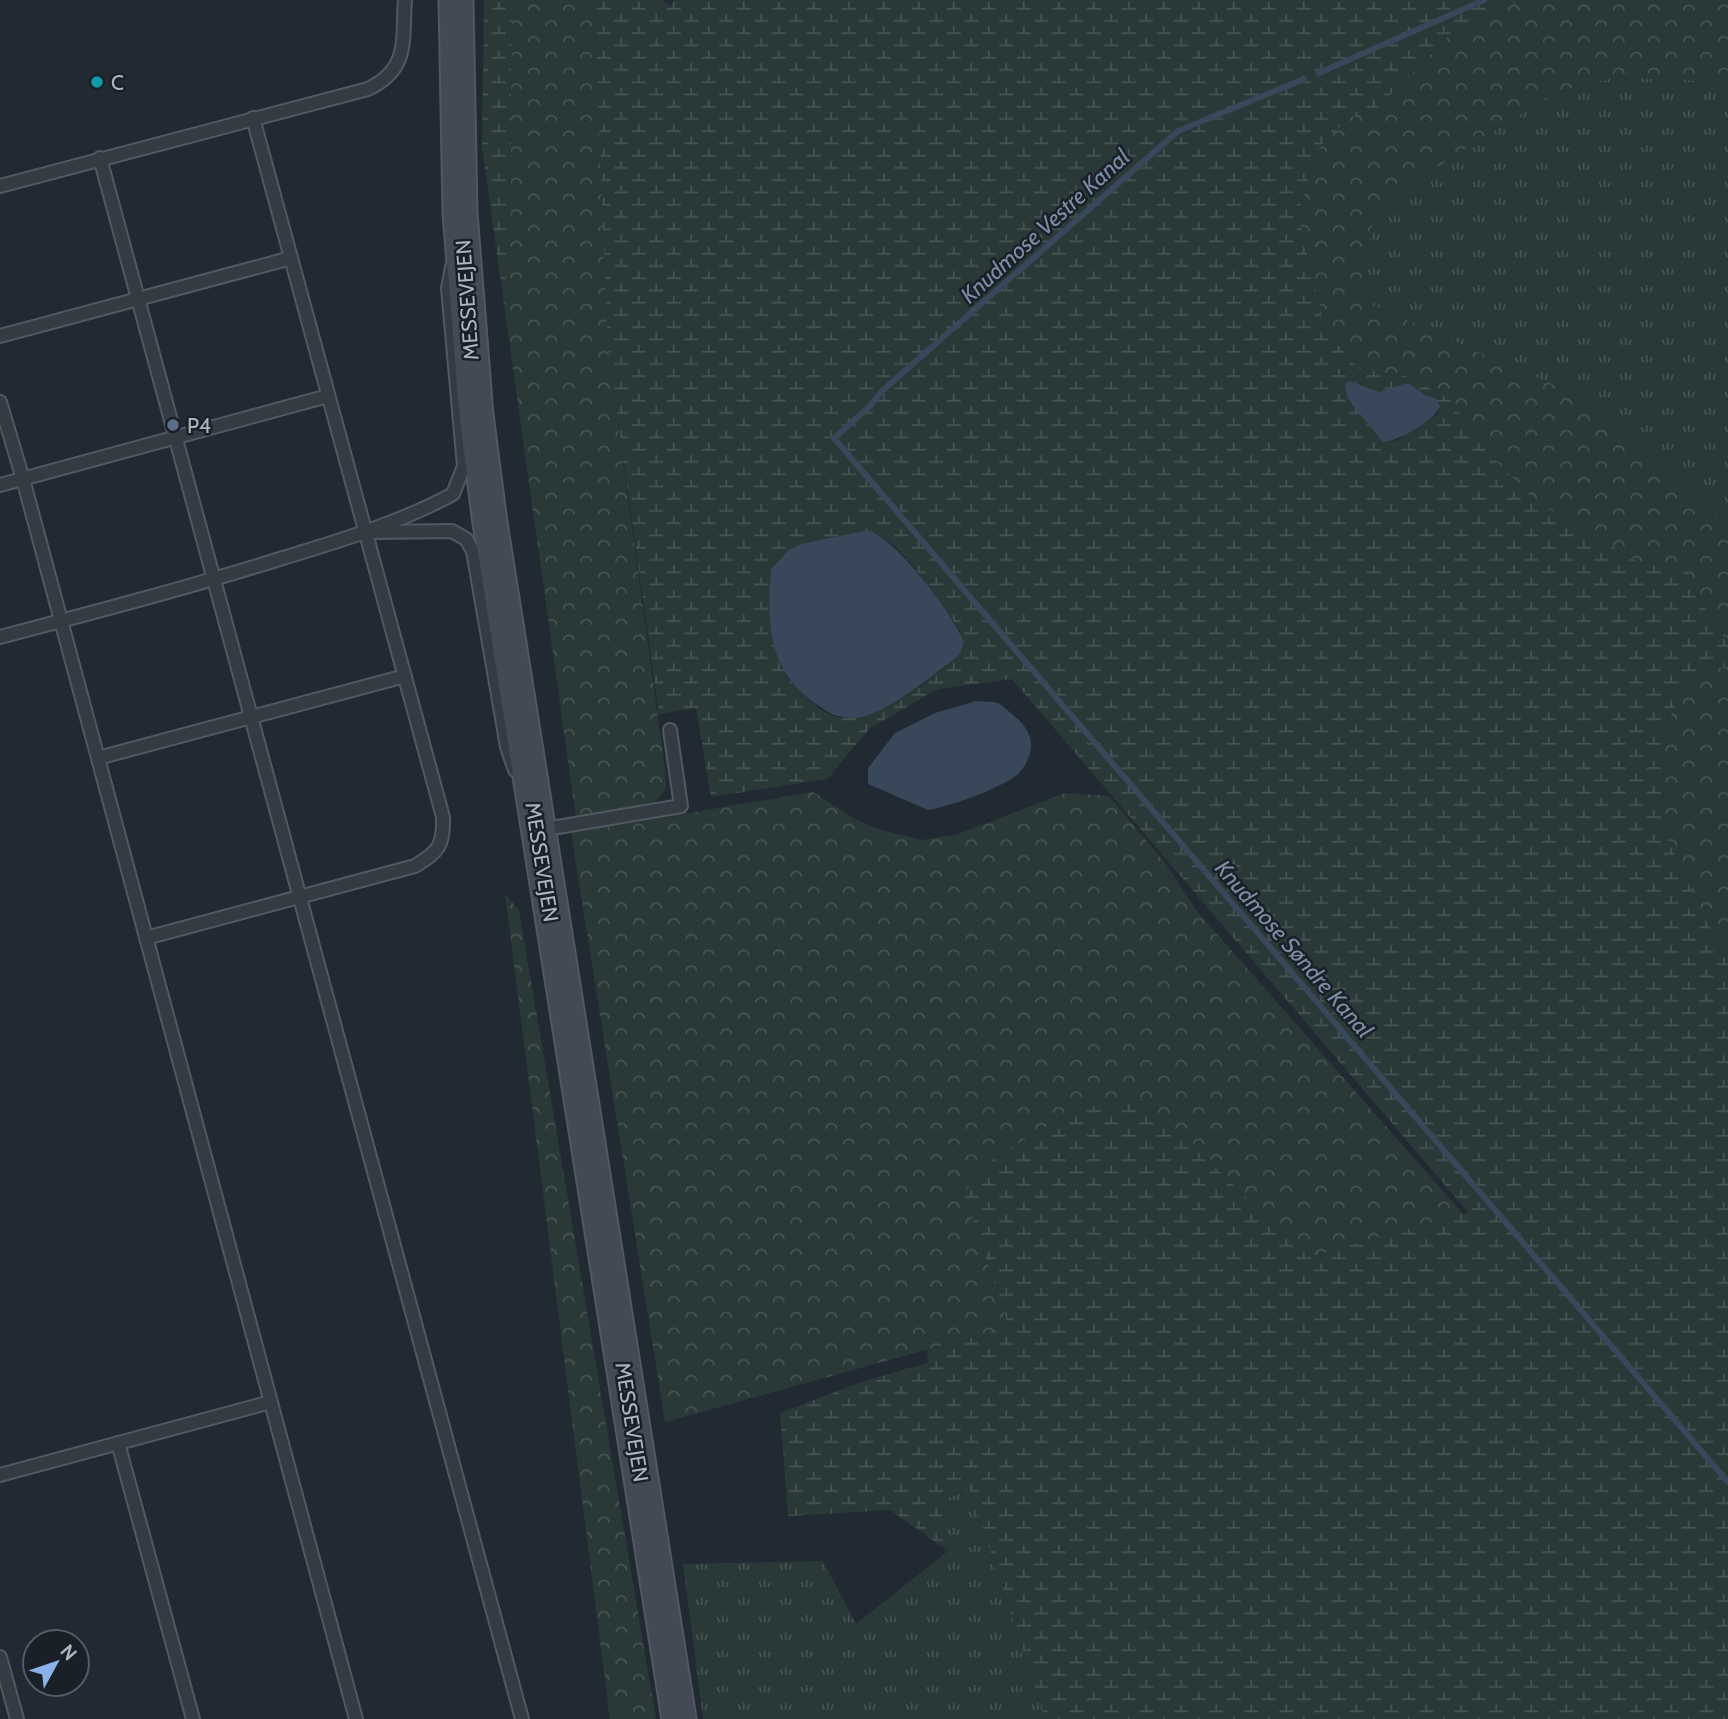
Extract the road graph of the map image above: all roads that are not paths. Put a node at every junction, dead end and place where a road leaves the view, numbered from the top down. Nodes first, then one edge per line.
1 (405, 0) edge
2 (456, 0) edge
3 (253, 118) junction
4 (100, 158) junction
5 (0, 186) edge
6 (460, 213) junction
7 (291, 258) junction
8 (138, 299) junction
9 (0, 336) edge
10 (328, 396) junction
11 (0, 402) edge
12 (176, 437) junction
13 (23, 479) junction
14 (0, 485) edge
15 (366, 533) junction
16 (214, 580) junction
17 (61, 621) junction
18 (0, 637) edge
19 (405, 676) junction
20 (251, 717) junction
21 (670, 730) dead end
22 (99, 758) junction
23 (537, 830) junction
24 (300, 897) junction
25 (146, 938) junction
26 (271, 1402) junction
27 (118, 1443) junction
28 (0, 1475) edge
29 (0, 1657) edge
30 (17, 1719) edge
31 (193, 1719) edge
32 (356, 1719) edge
33 (522, 1719) edge
34 (679, 1719) edge

1 - 3 lane
2 - 6 main road, MESSEVEJEN
3 - 4 lane
3 - 7 lane
4 - 5 lane
4 - 8 lane
6 - 15 lane
6 - 23 main road, MESSEVEJEN
7 - 8 lane
7 - 10 lane
8 - 9 lane
8 - 12 lane
10 - 12 lane
10 - 15 lane
11 - 13 lane
12 - 13 lane
12 - 16 lane
13 - 14 lane
13 - 17 lane
15 - 16 lane
15 - 19 lane
15 - 23 lane
16 - 17 lane
16 - 20 lane
17 - 18 lane
17 - 22 lane
19 - 20 lane
19 - 24 lane
20 - 22 lane
20 - 24 lane
21 - 23 lane
22 - 25 lane
23 - 34 main road, MESSEVEJEN
24 - 25 lane
24 - 33 lane
25 - 26 lane
26 - 27 lane
26 - 32 lane
27 - 28 lane
27 - 31 lane
29 - 30 lane

